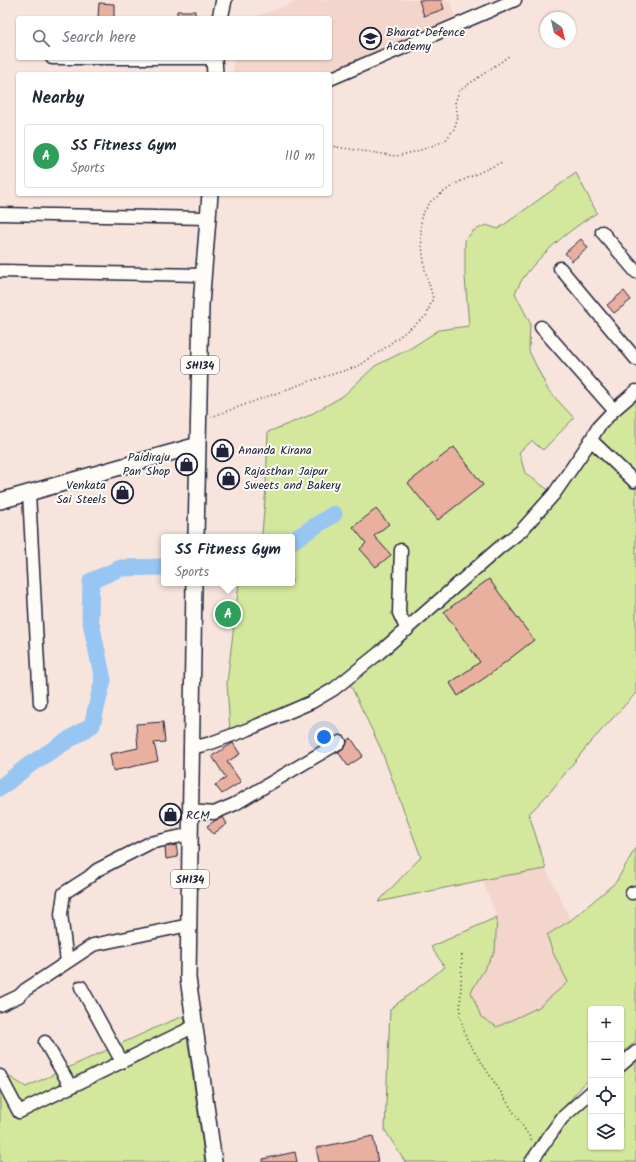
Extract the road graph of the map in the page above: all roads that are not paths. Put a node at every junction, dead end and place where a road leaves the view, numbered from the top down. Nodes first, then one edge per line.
1 (224, 0) edge
2 (515, 0) edge
3 (220, 16) edge
4 (214, 60) edge
5 (215, 72) edge
6 (332, 78) edge
7 (210, 196) edge
8 (0, 214) edge
9 (207, 218) junction
10 (602, 232) dead end
11 (560, 268) dead end
12 (0, 271) edge
13 (636, 272) edge
14 (202, 275) junction
15 (541, 327) dead end
16 (636, 359) edge
17 (636, 391) edge
18 (614, 410) junction
19 (591, 440) junction
20 (198, 445) junction
21 (636, 480) edge
22 (29, 493) junction
23 (0, 501) edge
24 (196, 534) edge
25 (401, 550) dead end
26 (194, 588) edge
27 (407, 630) junction
28 (40, 703) dead end
29 (340, 742) dead end
30 (192, 748) junction
31 (191, 812) junction
32 (191, 834) junction
33 (189, 926) junction
34 (67, 962) junction
35 (80, 987) dead end
36 (0, 1004) edge
37 (195, 1026) junction
38 (45, 1042) dead end
39 (636, 1052) edge
40 (122, 1062) junction
41 (624, 1062) edge
42 (0, 1076) edge
43 (71, 1087) junction
44 (588, 1095) edge
45 (214, 1162) edge
46 (531, 1162) edge

1 - 3 main road
2 - 6 street
4 - 5 main road
7 - 9 main road, SH134
8 - 9 street
9 - 14 main road, SH134
10 - 13 street
11 - 16 street
12 - 14 street
14 - 20 main road, SH134
15 - 18 street
17 - 18 street
18 - 19 street
19 - 21 street
19 - 27 street
20 - 22 main road
20 - 24 main road, SH134
22 - 23 main road
22 - 28 street
25 - 27 street
26 - 30 main road, SH134
27 - 30 street
29 - 31 street
30 - 31 main road, SH134
31 - 32 main road, SH134
32 - 33 main road, SH134
32 - 34 street
33 - 34 street
33 - 37 main road, SH134
34 - 36 street
35 - 40 street
37 - 40 street
37 - 45 main road, SH134
38 - 43 street
39 - 41 street
40 - 43 street
42 - 43 street
44 - 46 street

